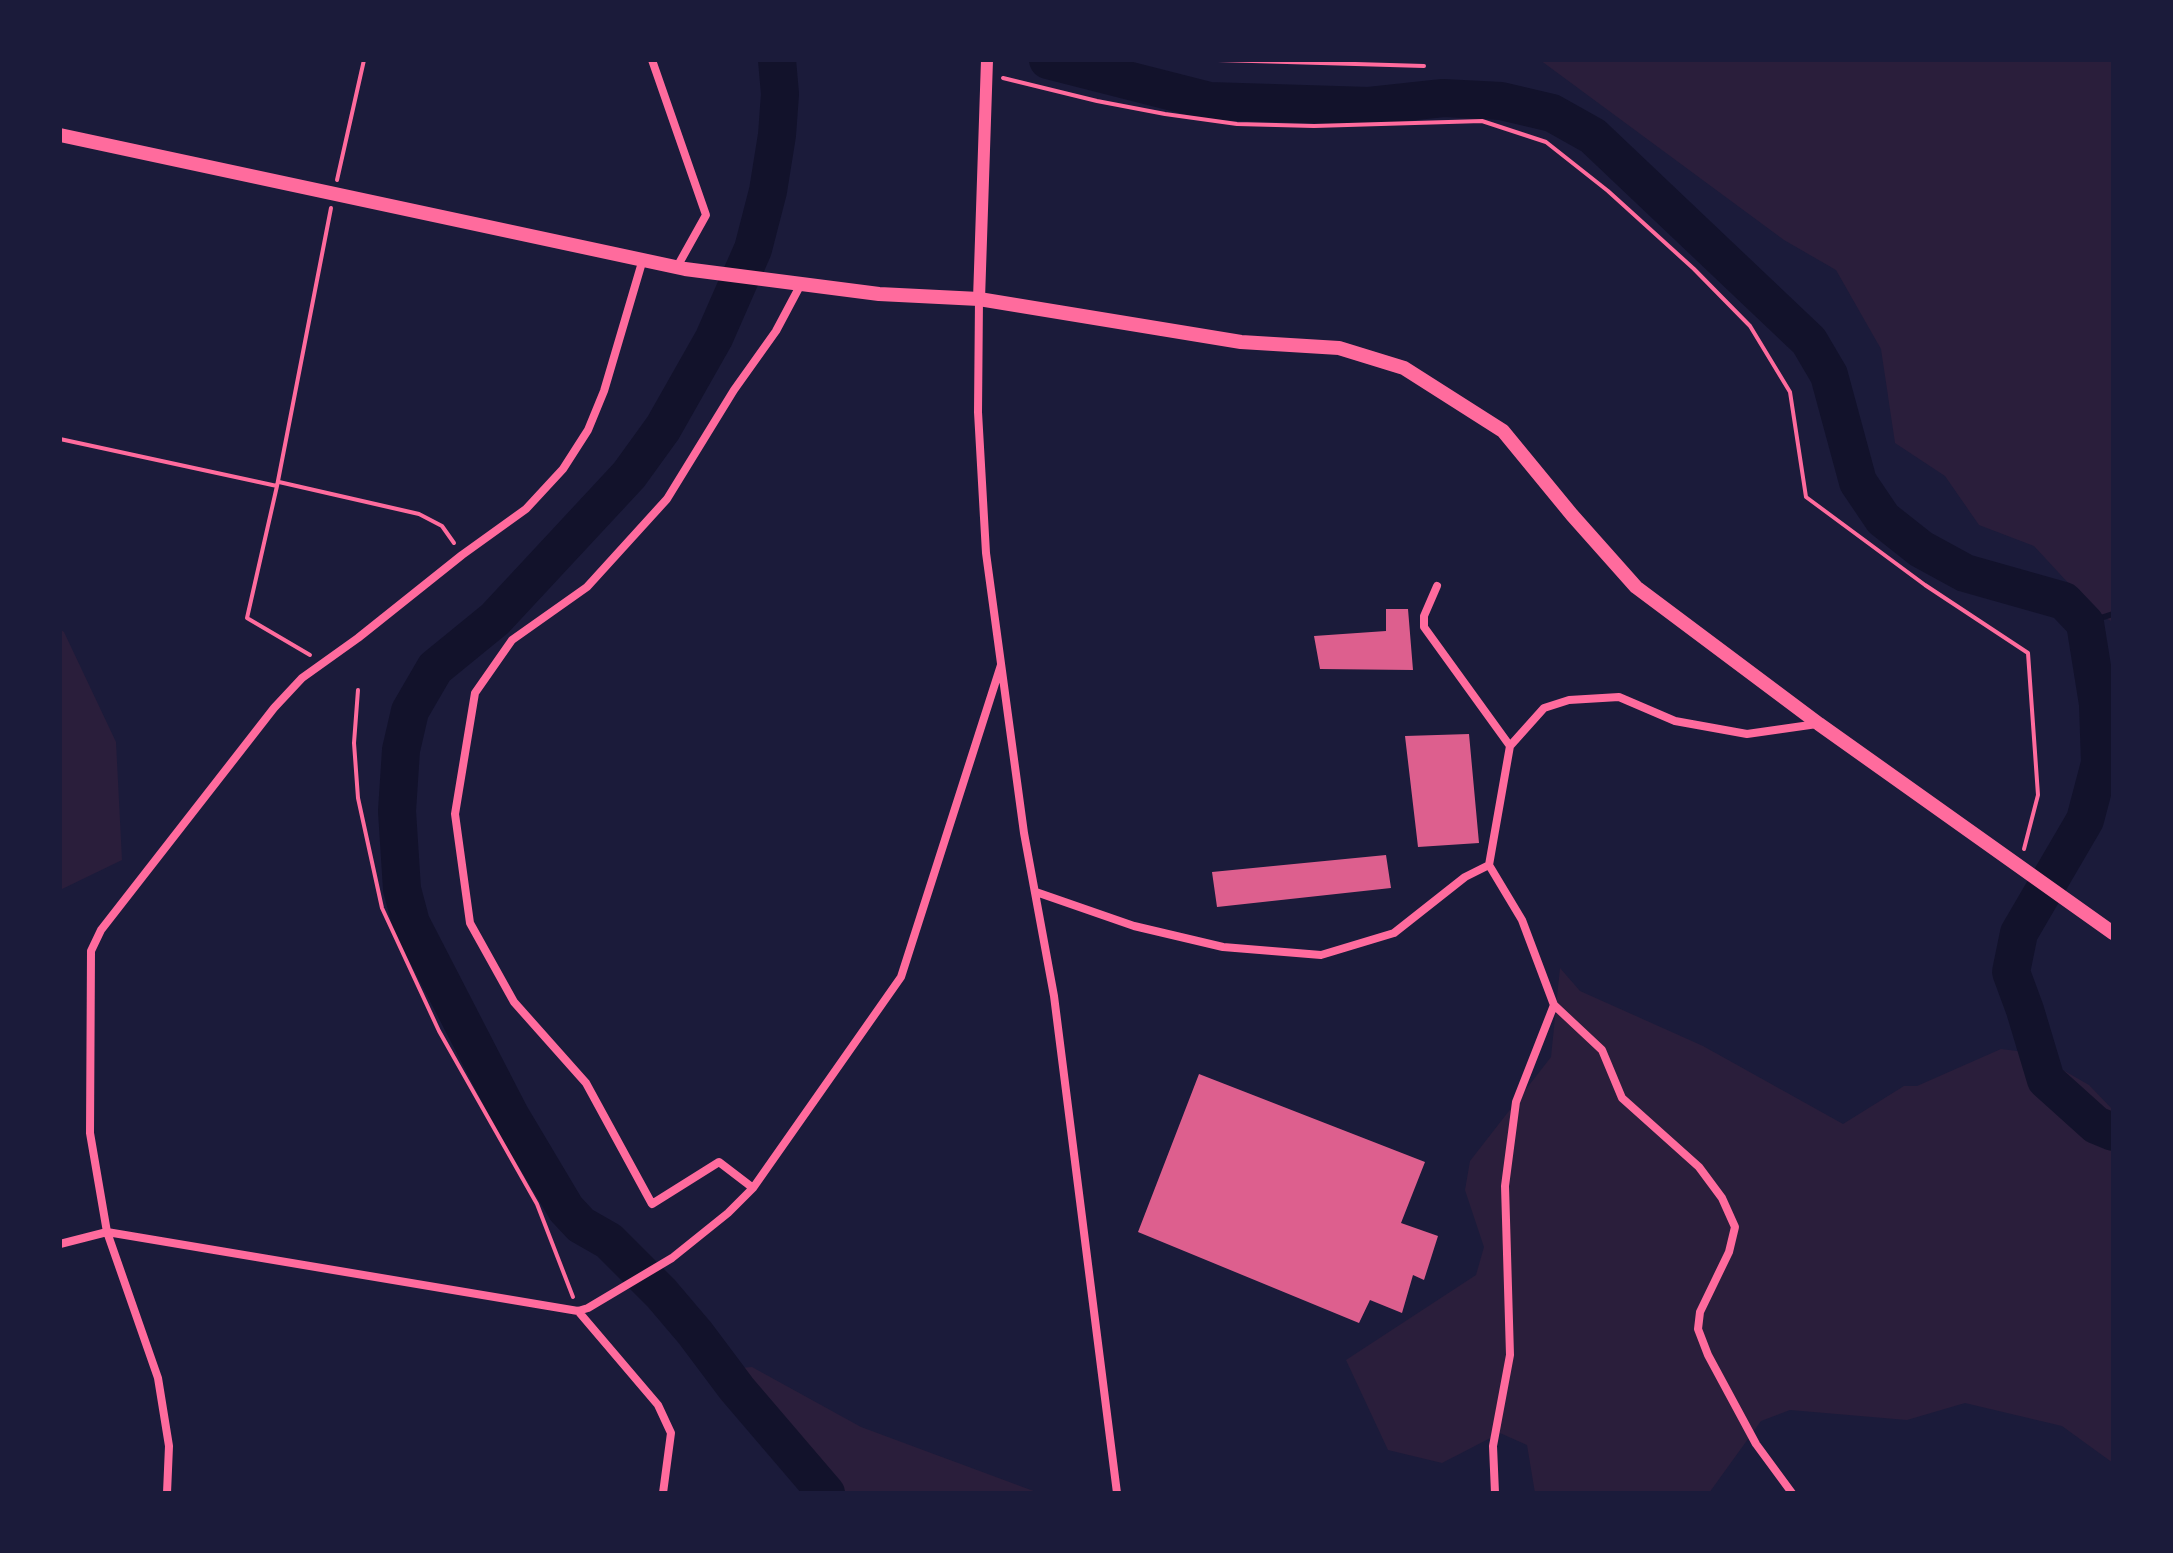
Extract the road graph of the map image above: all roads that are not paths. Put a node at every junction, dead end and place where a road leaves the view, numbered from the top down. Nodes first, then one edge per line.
1 (652, 60) edge
2 (987, 67) edge
3 (60, 135) edge
4 (643, 259) junction
5 (681, 268) junction
6 (801, 284) junction
7 (979, 299) junction
8 (1437, 586) dead end
9 (1001, 665) junction
10 (1819, 724) junction
11 (1510, 746) junction
12 (1489, 865) junction
13 (1036, 892) junction
14 (2113, 933) edge
15 (1554, 1005) junction
16 (753, 1188) junction
17 (107, 1232) junction
18 (60, 1244) edge
19 (578, 1311) junction
20 (167, 1493) edge
21 (663, 1493) edge
22 (1117, 1493) edge
23 (1495, 1493) edge
24 (1792, 1493) edge

1 - 5 street
2 - 7 street
3 - 4 main road
4 - 5 main road
4 - 17 street
5 - 6 main road
6 - 7 main road
6 - 16 street
7 - 9 street
7 - 10 main road
8 - 11 street
9 - 13 street
9 - 16 street
10 - 11 street
10 - 14 main road
11 - 12 street
12 - 13 street
12 - 15 street
13 - 22 street
15 - 23 street
15 - 24 street
16 - 19 street
17 - 18 street
17 - 19 street
17 - 20 street
19 - 21 street

